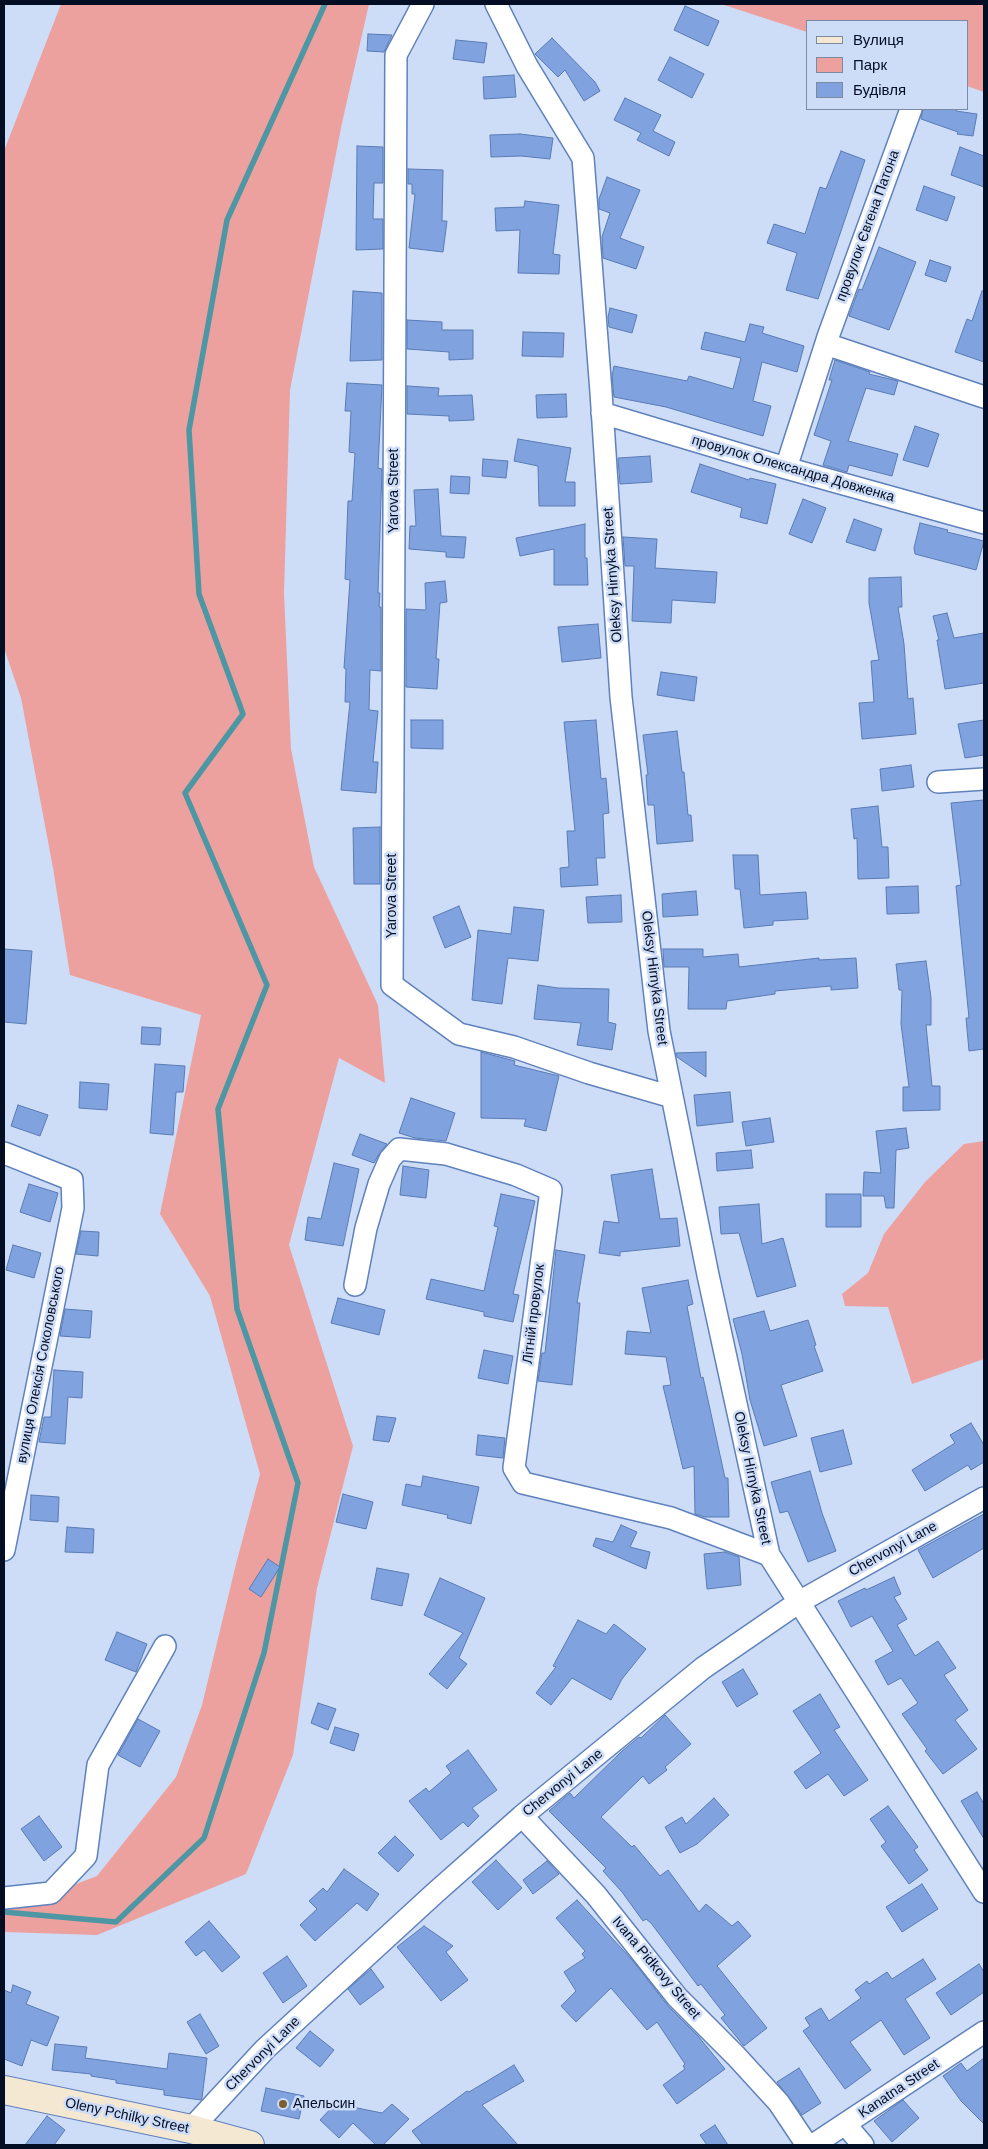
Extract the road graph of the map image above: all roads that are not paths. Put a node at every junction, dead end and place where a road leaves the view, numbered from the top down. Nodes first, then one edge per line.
1 (422, 4) edge
2 (496, 4) edge
3 (911, 110) edge
4 (826, 344) junction
5 (984, 397) edge
6 (602, 413) junction
7 (786, 468) junction
8 (984, 523) edge
9 (984, 779) edge
10 (938, 782) dead end
11 (672, 1096) junction
12 (4, 1153) edge
13 (355, 1285) dead end
14 (984, 1498) edge
15 (4, 1550) edge
16 (769, 1555) junction
17 (799, 1602) junction
18 (165, 1646) dead end
19 (522, 1816) junction
20 (984, 1892) edge
21 (4, 1898) edge
22 (984, 2032) edge
23 (4, 2090) edge
24 (846, 2124) junction
25 (191, 2129) junction
26 (250, 2145) edge
27 (806, 2145) edge
28 (813, 2145) edge
29 (863, 2145) edge

1 - 11 street, Yarova Street
2 - 6 street, Oleksy Hirnyka Street
3 - 4 street, провулок Євгена Патона
4 - 5 street
4 - 7 street, провулок Євгена Патона
6 - 7 street, провулок Олександра Довженка
6 - 11 street, Oleksy Hirnyka Street
7 - 8 street, провулок Олександра Довженка
9 - 10 street
11 - 16 street, Oleksy Hirnyka Street
12 - 15 street, вулиця Олексія Соколовського
13 - 16 street, Літній провулок
14 - 17 street, Chervonyi Lane
16 - 17 street, Oleksy Hirnyka Street
17 - 19 street, Chervonyi Lane
17 - 20 street, Oleksy Hirnyka Street
18 - 21 street
19 - 25 street, Chervonyi Lane
19 - 27 street, Ivana Pidkovy Street
22 - 24 street, Kanatna Street
23 - 25 street, Oleny Pchilky Street
24 - 28 street, Kanatna Street
24 - 29 street
25 - 26 street, Oleny Pchilky Street

